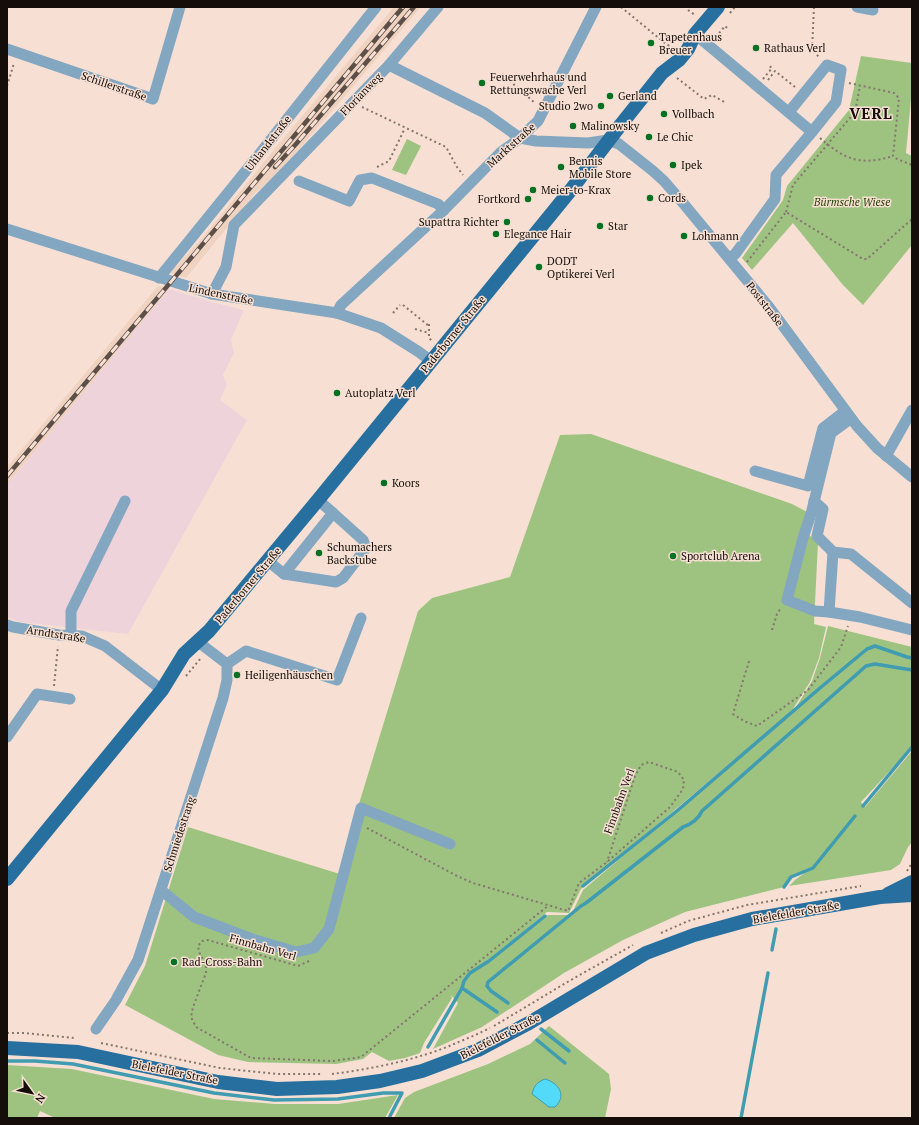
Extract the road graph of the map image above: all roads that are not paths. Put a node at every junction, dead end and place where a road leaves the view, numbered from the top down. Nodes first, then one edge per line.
1 (180, 7) edge
2 (376, 7) edge
3 (438, 7) edge
4 (596, 7) edge
5 (718, 7) edge
6 (858, 7) edge
7 (872, 10) dead end
8 (695, 34) junction
9 (12, 50) edge
10 (389, 65) junction
11 (789, 112) junction
12 (812, 132) junction
13 (520, 138) junction
14 (608, 140) junction
15 (299, 181) dead end
16 (444, 210) junction
17 (7, 229) edge
18 (730, 259) junction
19 (159, 278) junction
20 (212, 294) junction
21 (337, 313) junction
22 (431, 361) junction
23 (912, 410) edge
24 (847, 415) junction
25 (886, 456) junction
26 (755, 471) dead end
27 (912, 477) edge
28 (318, 500) junction
29 (125, 501) dead end
30 (814, 501) junction
31 (334, 513) junction
32 (833, 552) junction
33 (268, 561) junction
34 (284, 574) junction
35 (912, 603) edge
36 (829, 612) junction
37 (361, 618) dead end
38 (7, 625) edge
39 (912, 630) edge
40 (71, 636) junction
41 (199, 643) junction
42 (227, 664) junction
43 (164, 686) junction
44 (70, 699) dead end
45 (7, 737) edge
46 (450, 844) dead end
47 (7, 880) edge
48 (912, 882) edge
49 (161, 890) junction
50 (912, 895) edge
51 (880, 897) junction
52 (96, 1029) dead end
53 (7, 1048) edge

1 - 9 street, Schillerstraße
2 - 19 street, Uhlandstraße
3 - 10 street
4 - 13 street, Marktstraße
5 - 8 main road, Paderborner Straße
6 - 7 street
8 - 11 street
8 - 14 main road, Paderborner Straße
10 - 13 street, Florianweg
10 - 20 street, Florianweg
11 - 12 street
11 - 12 street
12 - 18 street
13 - 14 street, Florianweg
13 - 16 street, Marktstraße
14 - 18 street, Poststraße
14 - 22 main road, Paderborner Straße
15 - 16 street
16 - 21 street, Marktstraße
17 - 19 street, Lindenstraße
18 - 24 street, Poststraße
19 - 20 street, Lindenstraße
20 - 21 street, Lindenstraße
21 - 22 street, Lindenstraße
22 - 28 main road, Paderborner Straße
23 - 25 street
24 - 25 street, Poststraße
24 - 26 street
24 - 30 street
25 - 27 street, Poststraße
28 - 31 street
28 - 33 main road, Paderborner Straße
29 - 40 street
30 - 32 street
30 - 36 street
31 - 34 street
31 - 34 street
32 - 35 street
32 - 36 street
33 - 34 street
33 - 41 main road, Paderborner Straße
36 - 39 street
37 - 42 street
38 - 40 street, Arndtstraße
40 - 43 street, Arndtstraße
41 - 42 street
41 - 43 main road, Paderborner Straße
42 - 49 street, Schmiedestrang
43 - 47 main road, Paderborner Straße
44 - 45 street
46 - 49 street
48 - 51 main road, Bielefelder Straße
49 - 52 street, Schmiedestrang
50 - 51 main road, Bielefelder Straße
51 - 53 main road, Bielefelder Straße

